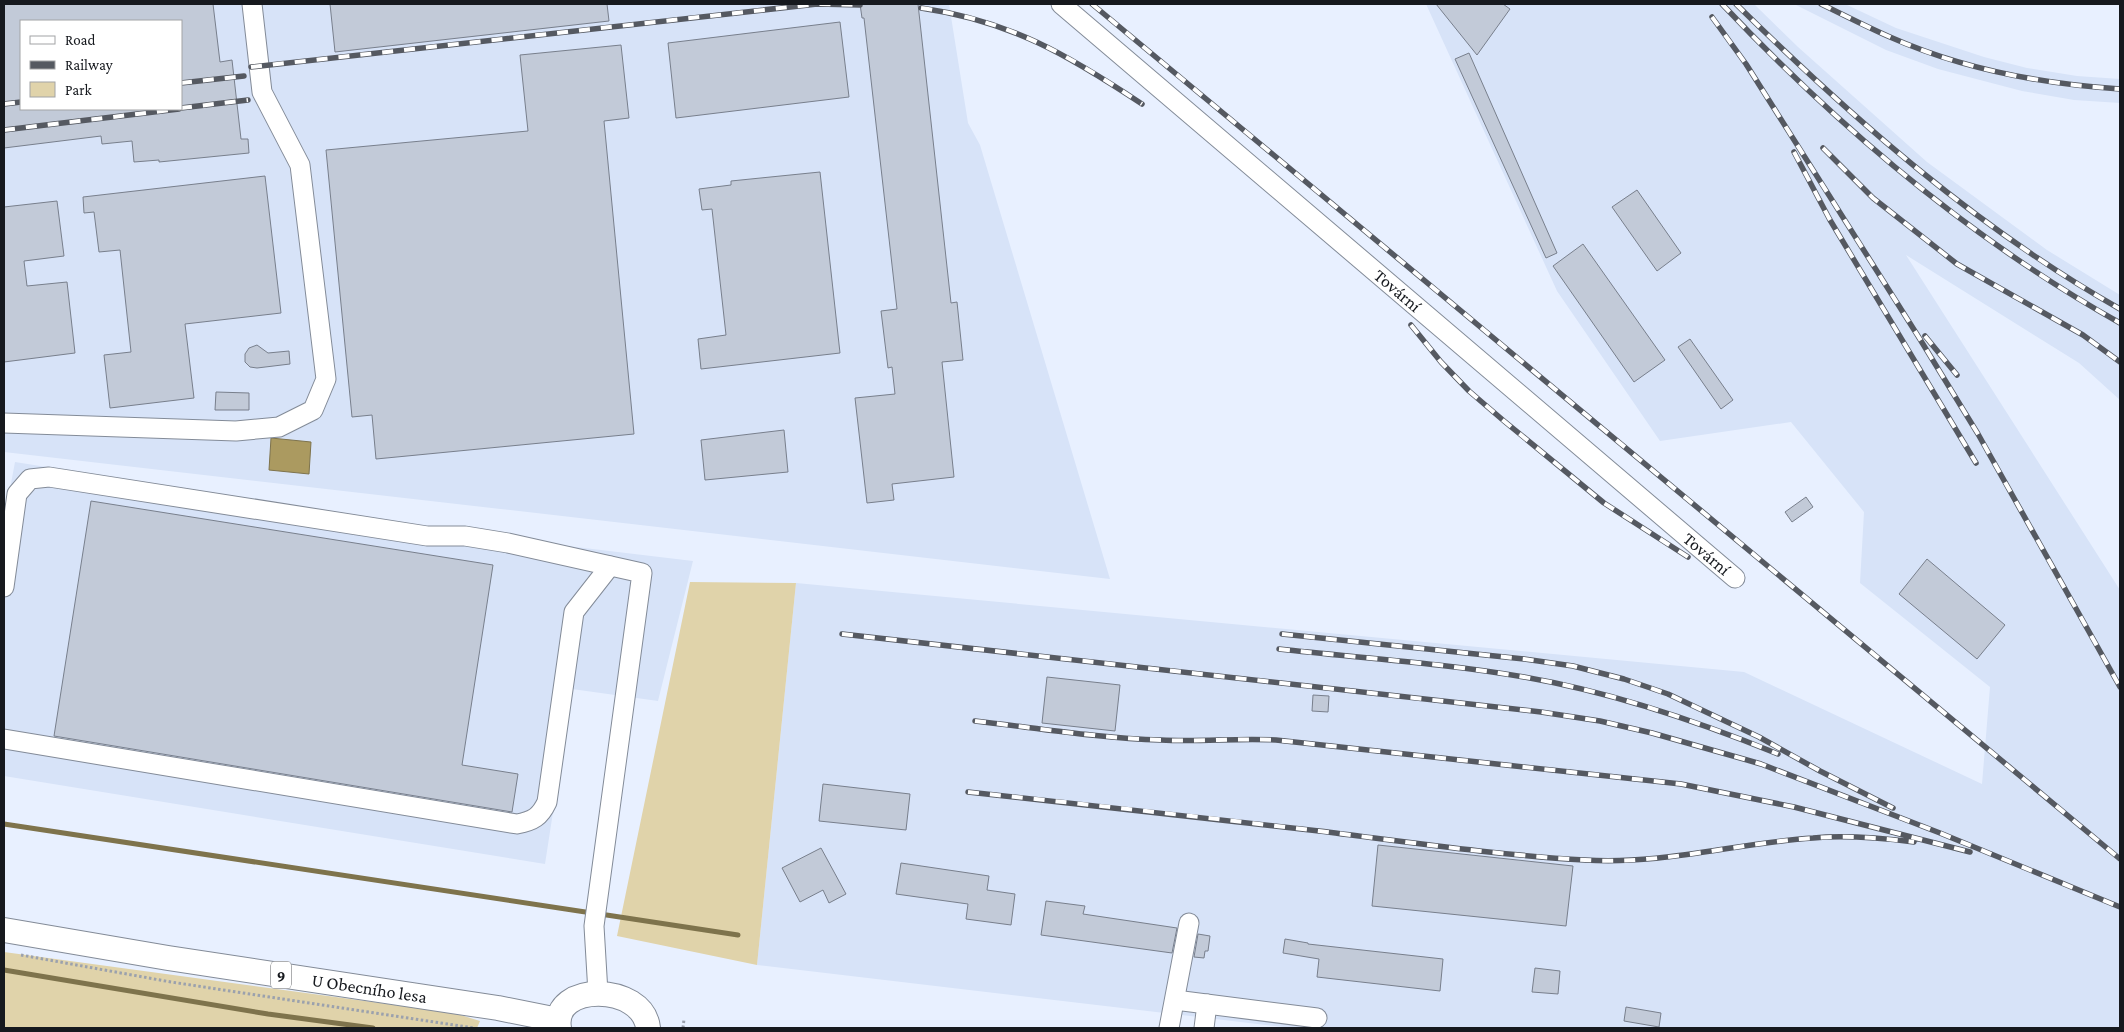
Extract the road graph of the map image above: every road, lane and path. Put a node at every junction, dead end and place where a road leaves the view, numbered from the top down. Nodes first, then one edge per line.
1 (252, 4) edge
2 (1061, 4) edge
3 (4, 423) edge
4 (610, 566) junction
5 (1735, 578) dead end
6 (4, 587) edge
7 (4, 738) edge
8 (1189, 923) dead end
9 (4, 930) edge
10 (14, 953) dead end
11 (598, 993) junction
12 (1175, 1000) junction
13 (1207, 1004) junction
14 (1317, 1018) dead end
15 (684, 1020) dead end
16 (558, 1024) edge
17 (474, 1028) edge
18 (648, 1028) edge
19 (683, 1028) edge
20 (1169, 1028) edge
21 (1204, 1028) edge

1 - 3 street
2 - 5 street, Tovární
4 - 6 street
4 - 7 street
4 - 11 street
8 - 12 street
9 - 16 main road, U Obecního lesa / 9
10 - 17 path
11 - 16 main road, U Obecního lesa / 9
11 - 18 main road, U Obecního lesa / 9
12 - 13 street
12 - 20 street
13 - 14 street
13 - 21 street
15 - 19 path

